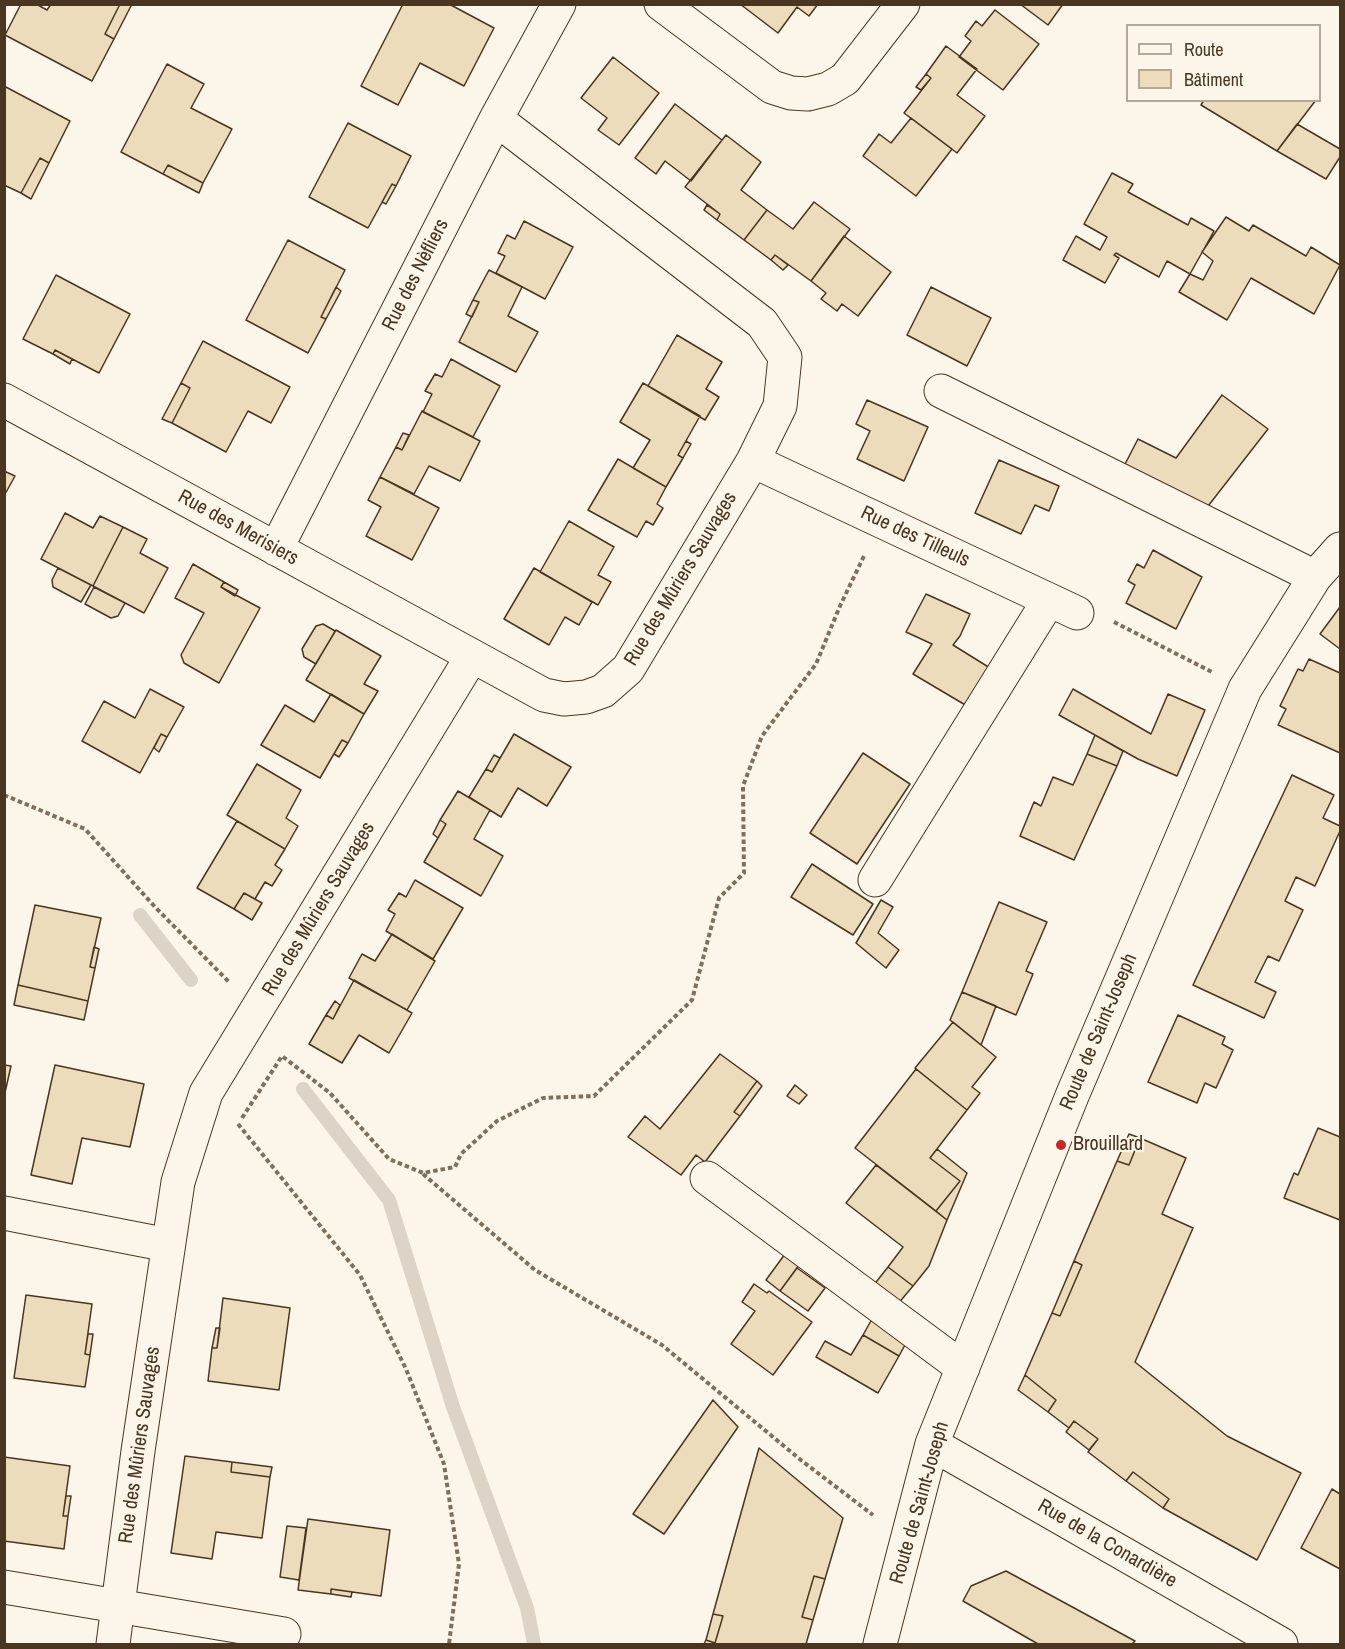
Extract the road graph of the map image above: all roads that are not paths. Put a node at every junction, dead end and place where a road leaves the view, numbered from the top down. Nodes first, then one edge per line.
1 (559, 4) edge
2 (661, 4) edge
3 (903, 4) edge
4 (496, 119) junction
5 (940, 391) dead end
6 (4, 400) edge
7 (753, 461) junction
8 (276, 549) junction
9 (1341, 549) edge
10 (1315, 577) junction
11 (472, 656) junction
12 (875, 880) dead end
13 (707, 1178) dead end
14 (4, 1213) edge
15 (168, 1245) junction
16 (963, 1368) junction
17 (932, 1444) junction
18 (4, 1587) edge
19 (119, 1604) junction
20 (284, 1634) dead end
21 (113, 1644) edge
22 (880, 1644) edge
23 (1281, 1644) edge

1 - 4 street, Rue des Nèfliers
2 - 3 street
4 - 7 street, Rue des Mûriers Sauvages
4 - 8 street, Rue des Nèfliers
5 - 10 street
6 - 8 street, Rue des Merisiers
7 - 11 street, Rue des Mûriers Sauvages
7 - 12 street, Rue des Tilleuls
8 - 11 street, Rue des Merisiers
9 - 10 street, Route de Saint-Joseph
10 - 16 street, Route de Saint-Joseph
11 - 15 street, Rue des Mûriers Sauvages
13 - 16 street
14 - 15 street
15 - 19 street, Rue des Mûriers Sauvages
16 - 17 street, Route de Saint-Joseph
17 - 22 street, Route de Saint-Joseph
17 - 23 street, Rue de la Conardière
18 - 19 street
19 - 20 street
19 - 21 street, Rue des Mûriers Sauvages

